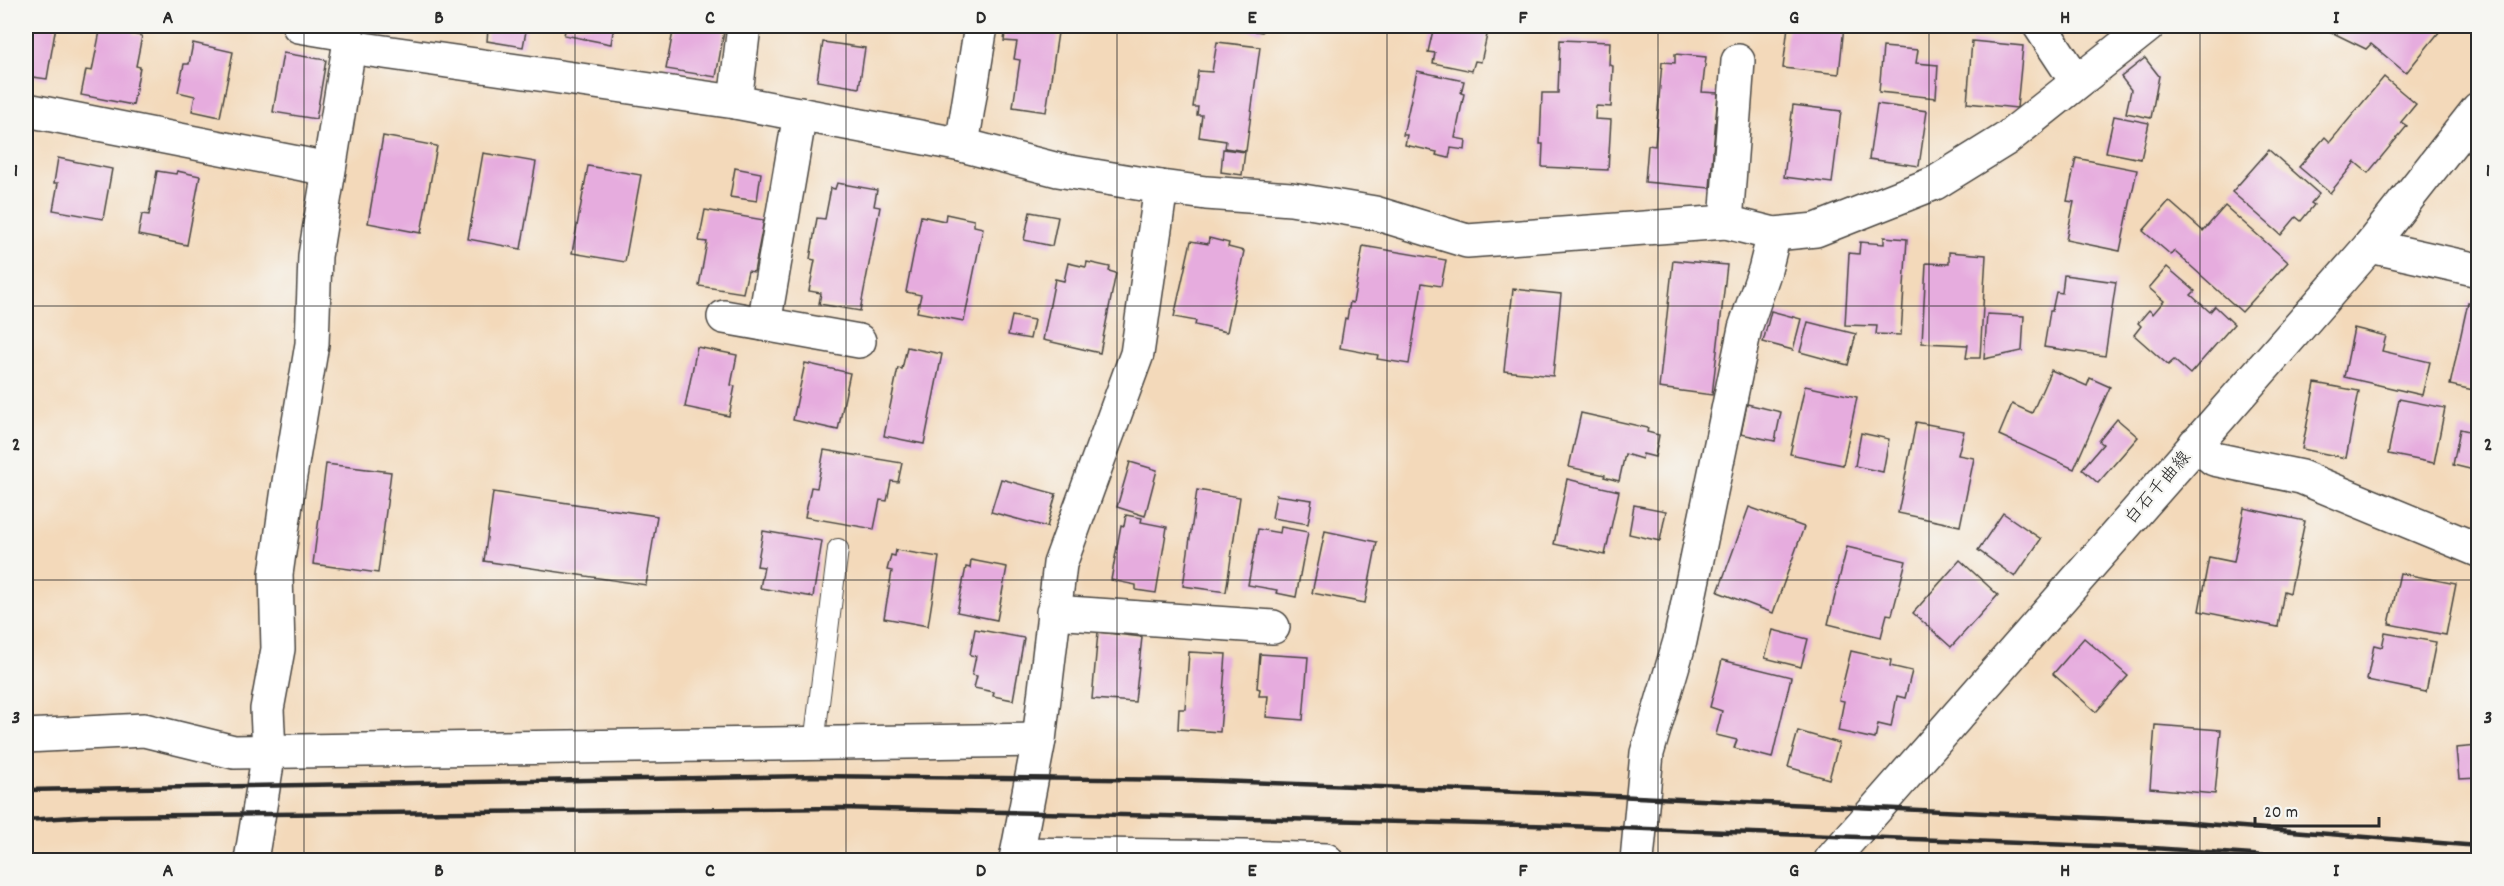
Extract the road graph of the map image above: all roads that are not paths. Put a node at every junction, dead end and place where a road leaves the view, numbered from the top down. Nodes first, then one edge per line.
1 (299, 26) edge
2 (744, 26) edge
3 (981, 26) edge
4 (2040, 26) edge
5 (2148, 26) edge
6 (349, 47) junction
7 (1738, 61) dead end
8 (2077, 82) junction
9 (735, 102) junction
10 (27, 110) edge
11 (2478, 110) edge
12 (800, 114) junction
13 (962, 145) junction
14 (328, 169) junction
15 (1161, 187) junction
16 (1726, 222) junction
17 (1774, 234) junction
18 (2370, 246) junction
19 (2478, 270) edge
20 (724, 317) dead end
21 (764, 324) junction
22 (859, 341) dead end
23 (2195, 444) junction
24 (838, 549) dead end
25 (2478, 550) edge
26 (1053, 612) junction
27 (1273, 627) dead end
28 (26, 736) edge
29 (1039, 740) junction
30 (814, 744) junction
31 (269, 752) junction
32 (1017, 857) edge
33 (251, 861) edge
34 (1326, 861) edge
35 (1637, 861) edge
36 (1831, 861) edge

1 - 6 street
2 - 9 street
3 - 13 street
4 - 8 street
5 - 8 street
6 - 9 street
6 - 14 street
7 - 16 street
8 - 17 street
9 - 12 street
10 - 14 street
11 - 18 street, 白石千曲線
12 - 13 street
12 - 21 street
13 - 15 street
14 - 31 street
15 - 16 street
15 - 26 street
16 - 17 street
17 - 35 street
18 - 19 street
18 - 23 street, 白石千曲線
20 - 21 street
21 - 22 street
23 - 25 street
23 - 36 street, 白石千曲線
24 - 30 lane
26 - 27 street
26 - 29 street
28 - 31 street
29 - 30 street
29 - 32 street
30 - 31 street
31 - 33 street
32 - 34 street

